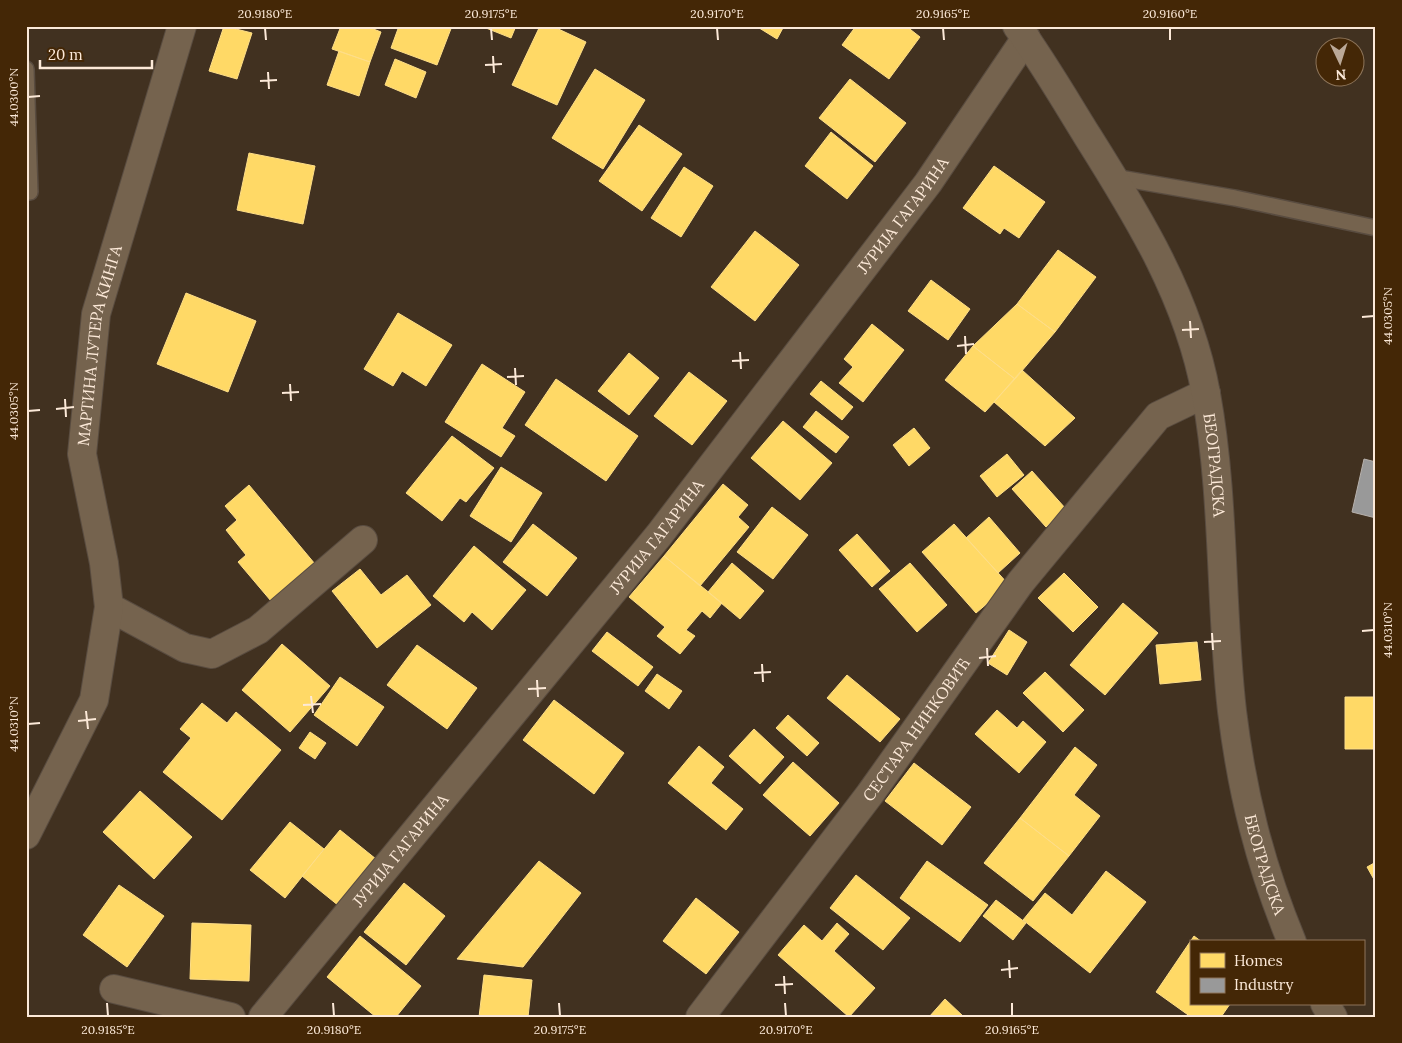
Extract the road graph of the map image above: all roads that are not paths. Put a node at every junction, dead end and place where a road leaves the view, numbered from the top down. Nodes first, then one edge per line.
1 (182, 26) edge
2 (1021, 32) edge
3 (26, 69) edge
4 (1114, 177) junction
5 (26, 192) edge
6 (1376, 228) edge
7 (1206, 394) junction
8 (363, 540) dead end
9 (109, 608) junction
10 (26, 835) edge
11 (1291, 940) edge
12 (114, 989) dead end
13 (1326, 1006) edge
14 (231, 1017) edge
15 (263, 1017) edge
16 (700, 1017) edge
17 (1333, 1017) edge

1 - 9 street, МАРТИНА ЛУТЕРА КИНГА
2 - 4 street, БЕОГРАДСКА
2 - 15 street, ЈУРИЈА ГАГАРИНА
3 - 5 lane
4 - 6 lane
4 - 7 street, БЕОГРАДСКА
7 - 11 street, БЕОГРАДСКА
7 - 16 street, СЕСТАРА НИНКОВИЋ
8 - 9 street
9 - 10 street, МАРТИНА ЛУТЕРА КИНГА
12 - 14 street
13 - 17 street

